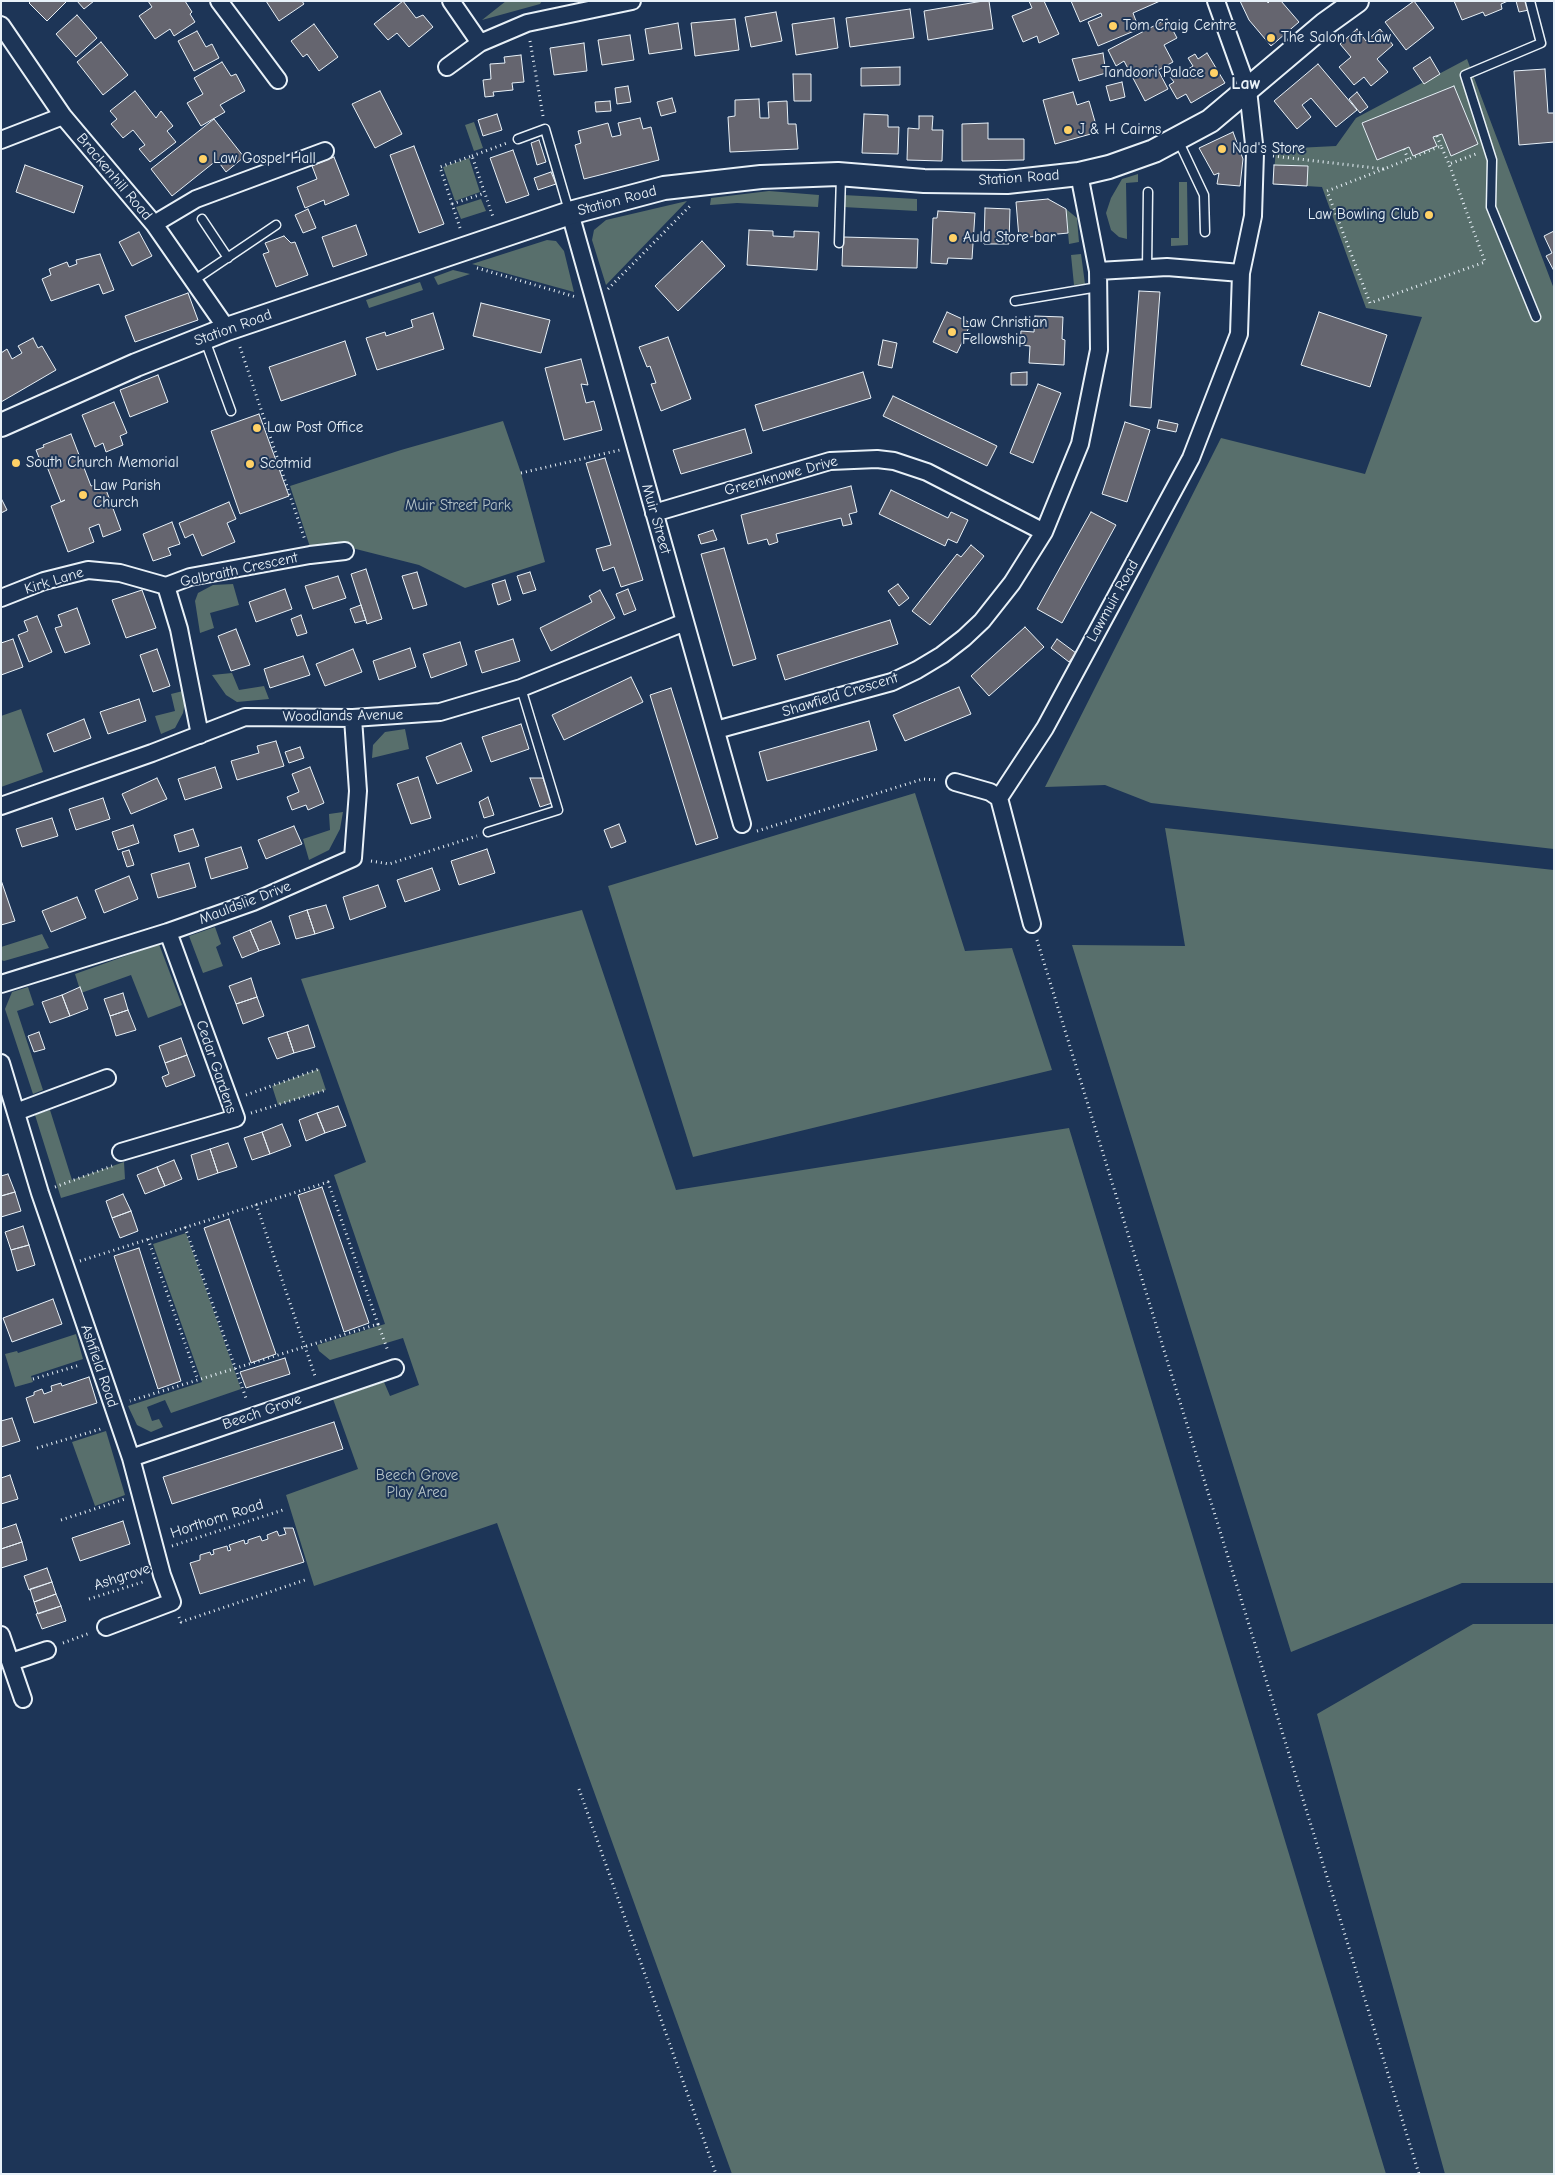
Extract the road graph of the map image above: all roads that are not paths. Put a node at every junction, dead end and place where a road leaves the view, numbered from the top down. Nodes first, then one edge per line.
1 (219, 1) edge
2 (451, 1) edge
3 (632, 1) edge
4 (1216, 1) edge
5 (1357, 1) edge
6 (1530, 1) edge
7 (1, 26) edge
8 (480, 43) junction
9 (447, 67) dead end
10 (278, 80) dead end
11 (1248, 90) junction
12 (63, 116) junction
13 (518, 139) road end
14 (1, 140) edge
15 (1178, 140) junction
16 (325, 151) dead end
17 (841, 174) junction
18 (1079, 174) junction
19 (1148, 192) dead end
20 (570, 213) junction
21 (202, 219) dead end
22 (154, 224) junction
23 (276, 225) dead end
24 (1205, 232) dead end
25 (838, 243) dead end
26 (228, 258) junction
27 (1147, 268) junction
28 (1241, 273) junction
29 (1098, 279) junction
30 (193, 281) junction
31 (1014, 301) dead end
32 (1536, 317) dead end
33 (230, 328) junction
34 (204, 338) junction
35 (231, 411) dead end
36 (1, 425) edge
37 (654, 513) junction
38 (1044, 532) junction
39 (345, 551) dead end
40 (166, 586) junction
41 (1, 598) edge
42 (685, 622) junction
43 (520, 688) junction
44 (353, 718) junction
45 (716, 730) junction
46 (200, 735) junction
47 (955, 782) road end
48 (999, 798) junction
49 (1, 806) edge
50 (742, 824) road end
51 (488, 832) road end
52 (1032, 924) road end
53 (168, 932) junction
54 (1, 984) edge
55 (1, 1063) edge
56 (107, 1078) dead end
57 (16, 1112) junction
58 (121, 1152) road end
59 (395, 1368) road end
60 (131, 1458) junction
61 (106, 1627) road end
62 (1, 1635) edge
63 (46, 1650) road end
64 (11, 1662) junction
65 (23, 1699) dead end

1 - 10 street
2 - 8 street
3 - 8 street
4 - 11 street, Lawmuir Road
5 - 11 main road, Station Road
6 - 32 lane
7 - 12 street, Brackenhill Road
8 - 9 street
11 - 15 main road, Station Road
11 - 28 street, Lawmuir Road
12 - 14 street
12 - 22 street, Brackenhill Road
13 - 20 lane
15 - 18 main road, Station Road
15 - 24 lane
16 - 22 street
17 - 18 main road, Station Road
17 - 20 main road, Station Road
17 - 25 lane
18 - 29 street, Shawfield Crescent
19 - 27 lane
20 - 33 main road, Station Road
20 - 37 street, Muir Street
21 - 26 lane
22 - 30 street, Brackenhill Road
23 - 26 lane
26 - 30 lane
27 - 28 street
27 - 29 street
28 - 48 street, Lawmuir Road
29 - 31 lane
29 - 38 street, Shawfield Crescent
30 - 33 street, Brackenhill Road
33 - 34 main road, Station Road
34 - 35 lane
34 - 36 main road, Station Road
37 - 38 street, Greenknowe Drive
37 - 42 street, Muir Street
38 - 45 street, Shawfield Crescent
39 - 40 street, Galbraith Crescent
40 - 41 street, Kirk Lane
40 - 46 street, Galbraith Crescent
42 - 43 street, Woodlands Avenue
42 - 45 street, Muir Street
43 - 44 street, Woodlands Avenue
43 - 51 lane
44 - 46 street, Woodlands Avenue
44 - 53 street, Mauldslie Drive
45 - 50 street, Muir Street
46 - 49 street, Woodlands Avenue
47 - 48 street
48 - 52 street
53 - 54 street, Mauldslie Drive
53 - 58 street, Cedar Gardens
55 - 57 street, Ashfield Road
56 - 57 street
57 - 60 street, Ashfield Road
59 - 60 street, Beech Grove
60 - 61 street, Ashfield Road
62 - 64 street
63 - 64 street
64 - 65 street

